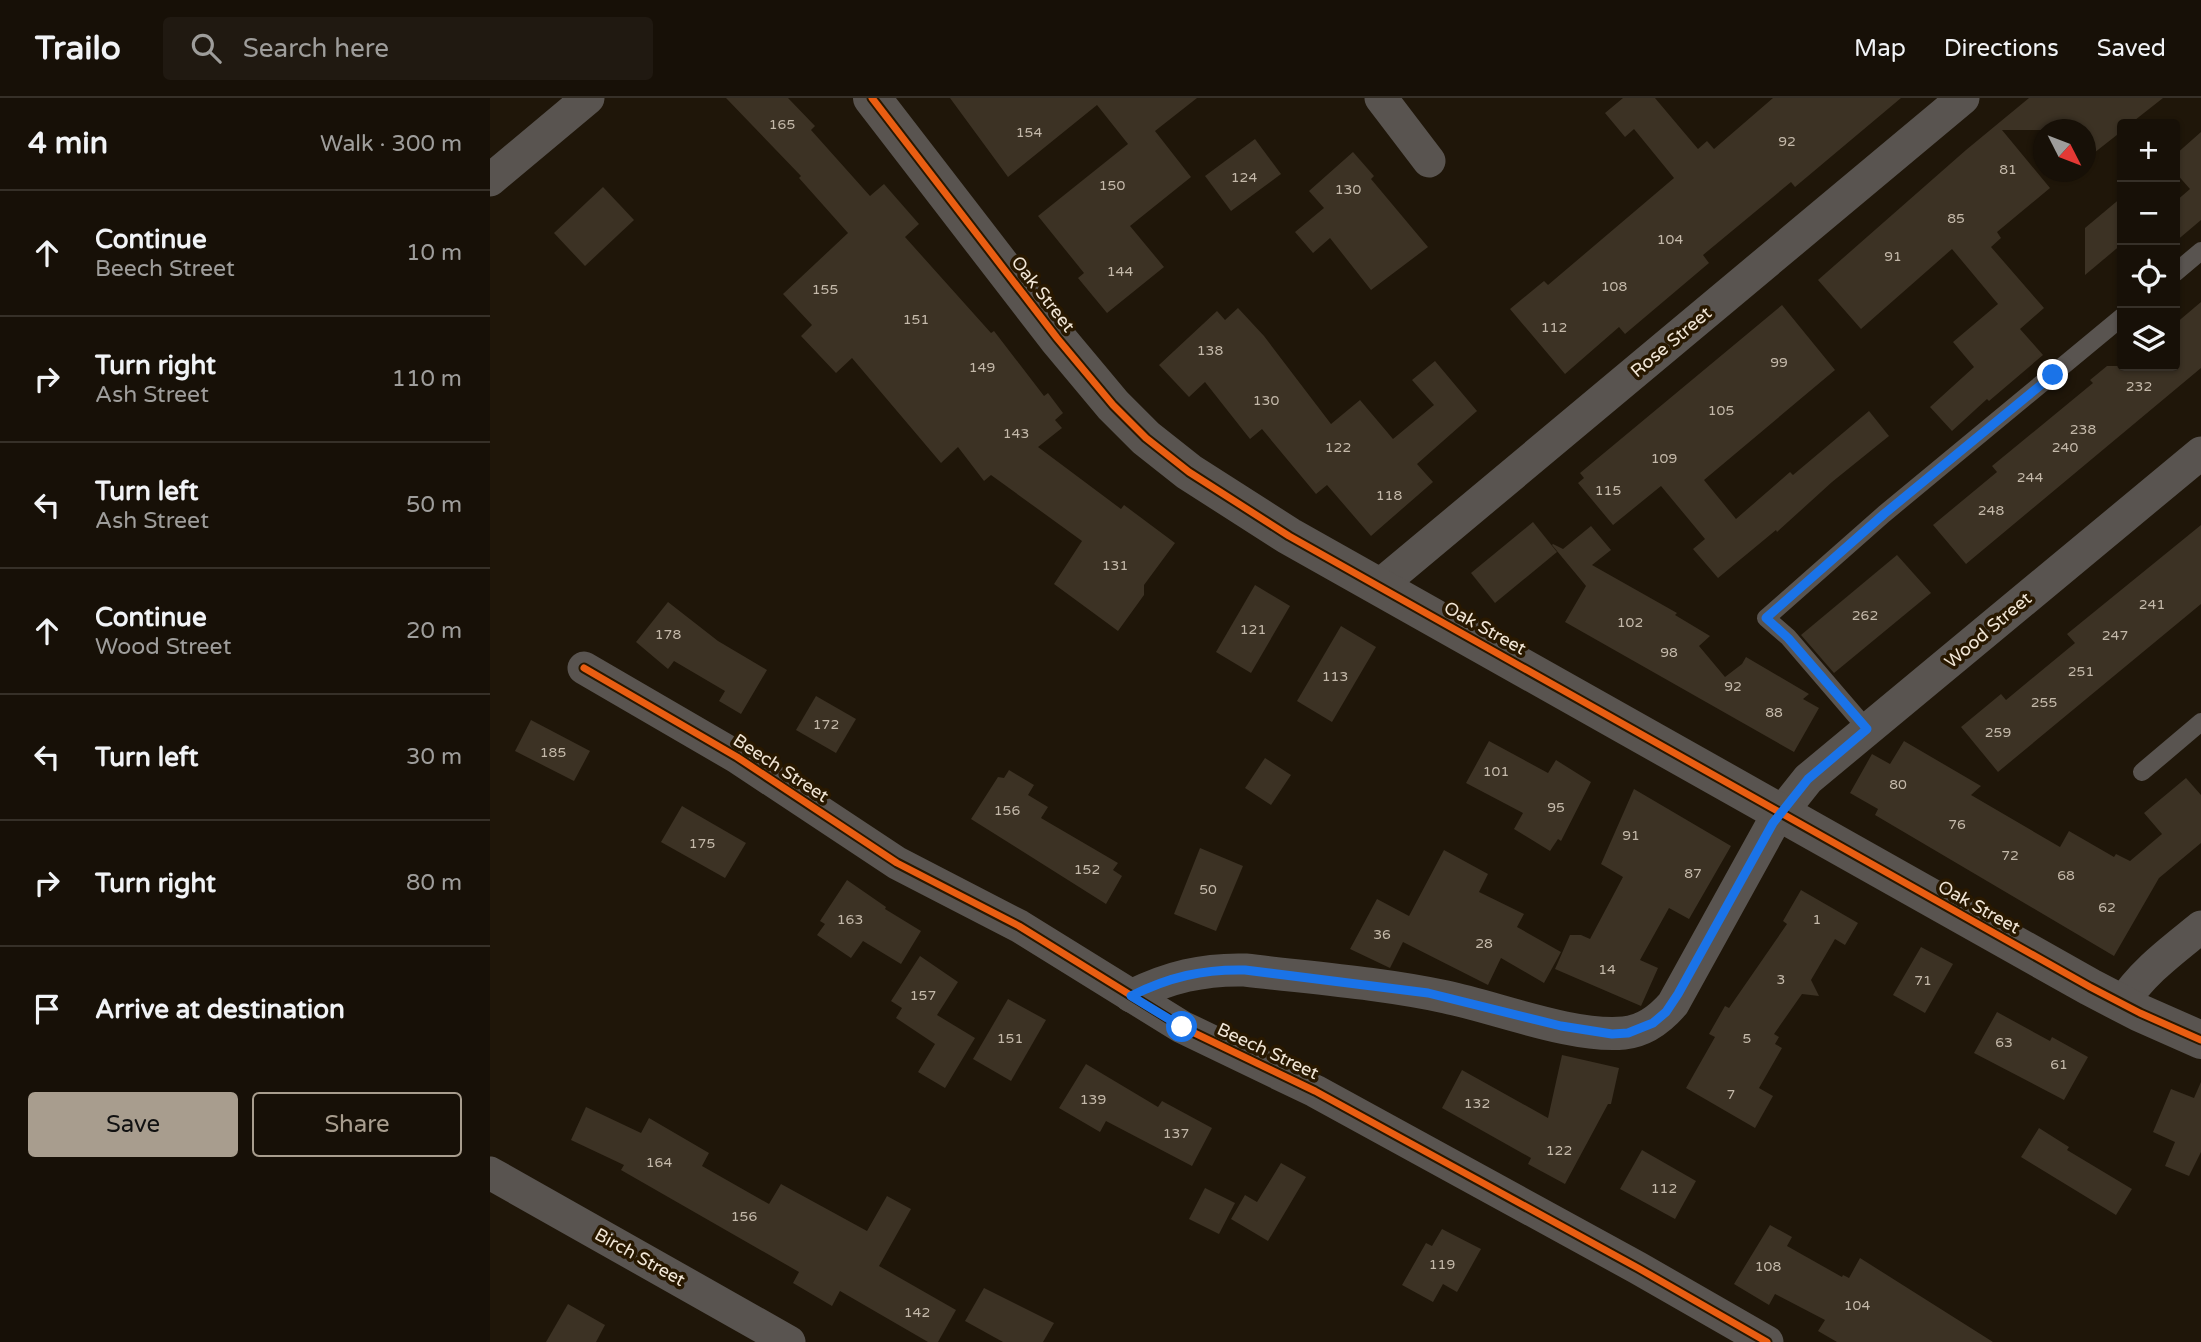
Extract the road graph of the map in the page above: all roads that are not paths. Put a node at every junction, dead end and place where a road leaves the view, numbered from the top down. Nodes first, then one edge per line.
1 (588, 98) edge
2 (872, 98) edge
3 (1381, 98) edge
4 (1963, 98) edge
5 (1429, 161) dead end
6 (490, 180) edge
7 (2201, 251) edge
8 (2180, 269) edge
9 (2117, 321) edge
10 (2201, 453) edge
11 (1380, 586) junction
12 (584, 668) dead end
13 (2201, 722) edge
14 (1867, 729) junction
15 (2142, 772) dead end
16 (1780, 813) junction
17 (2201, 927) edge
18 (1131, 996) junction
19 (2122, 1004) junction
20 (2201, 1040) edge
21 (490, 1173) edge
22 (789, 1342) edge
23 (1767, 1342) edge

1 - 6 street
2 - 11 street, Oak Street
3 - 5 street
4 - 11 street, Rose Street
7 - 8 lane
9 - 14 lane
10 - 14 street, Wood Street
11 - 16 street, Oak Street
12 - 18 street, Beech Street
13 - 15 lane
14 - 16 street, Wood Street
16 - 18 street, Wood Street
16 - 19 street, Oak Street
17 - 19 street
18 - 23 street, Beech Street
19 - 20 street, Oak Street
21 - 22 street, Birch Street

